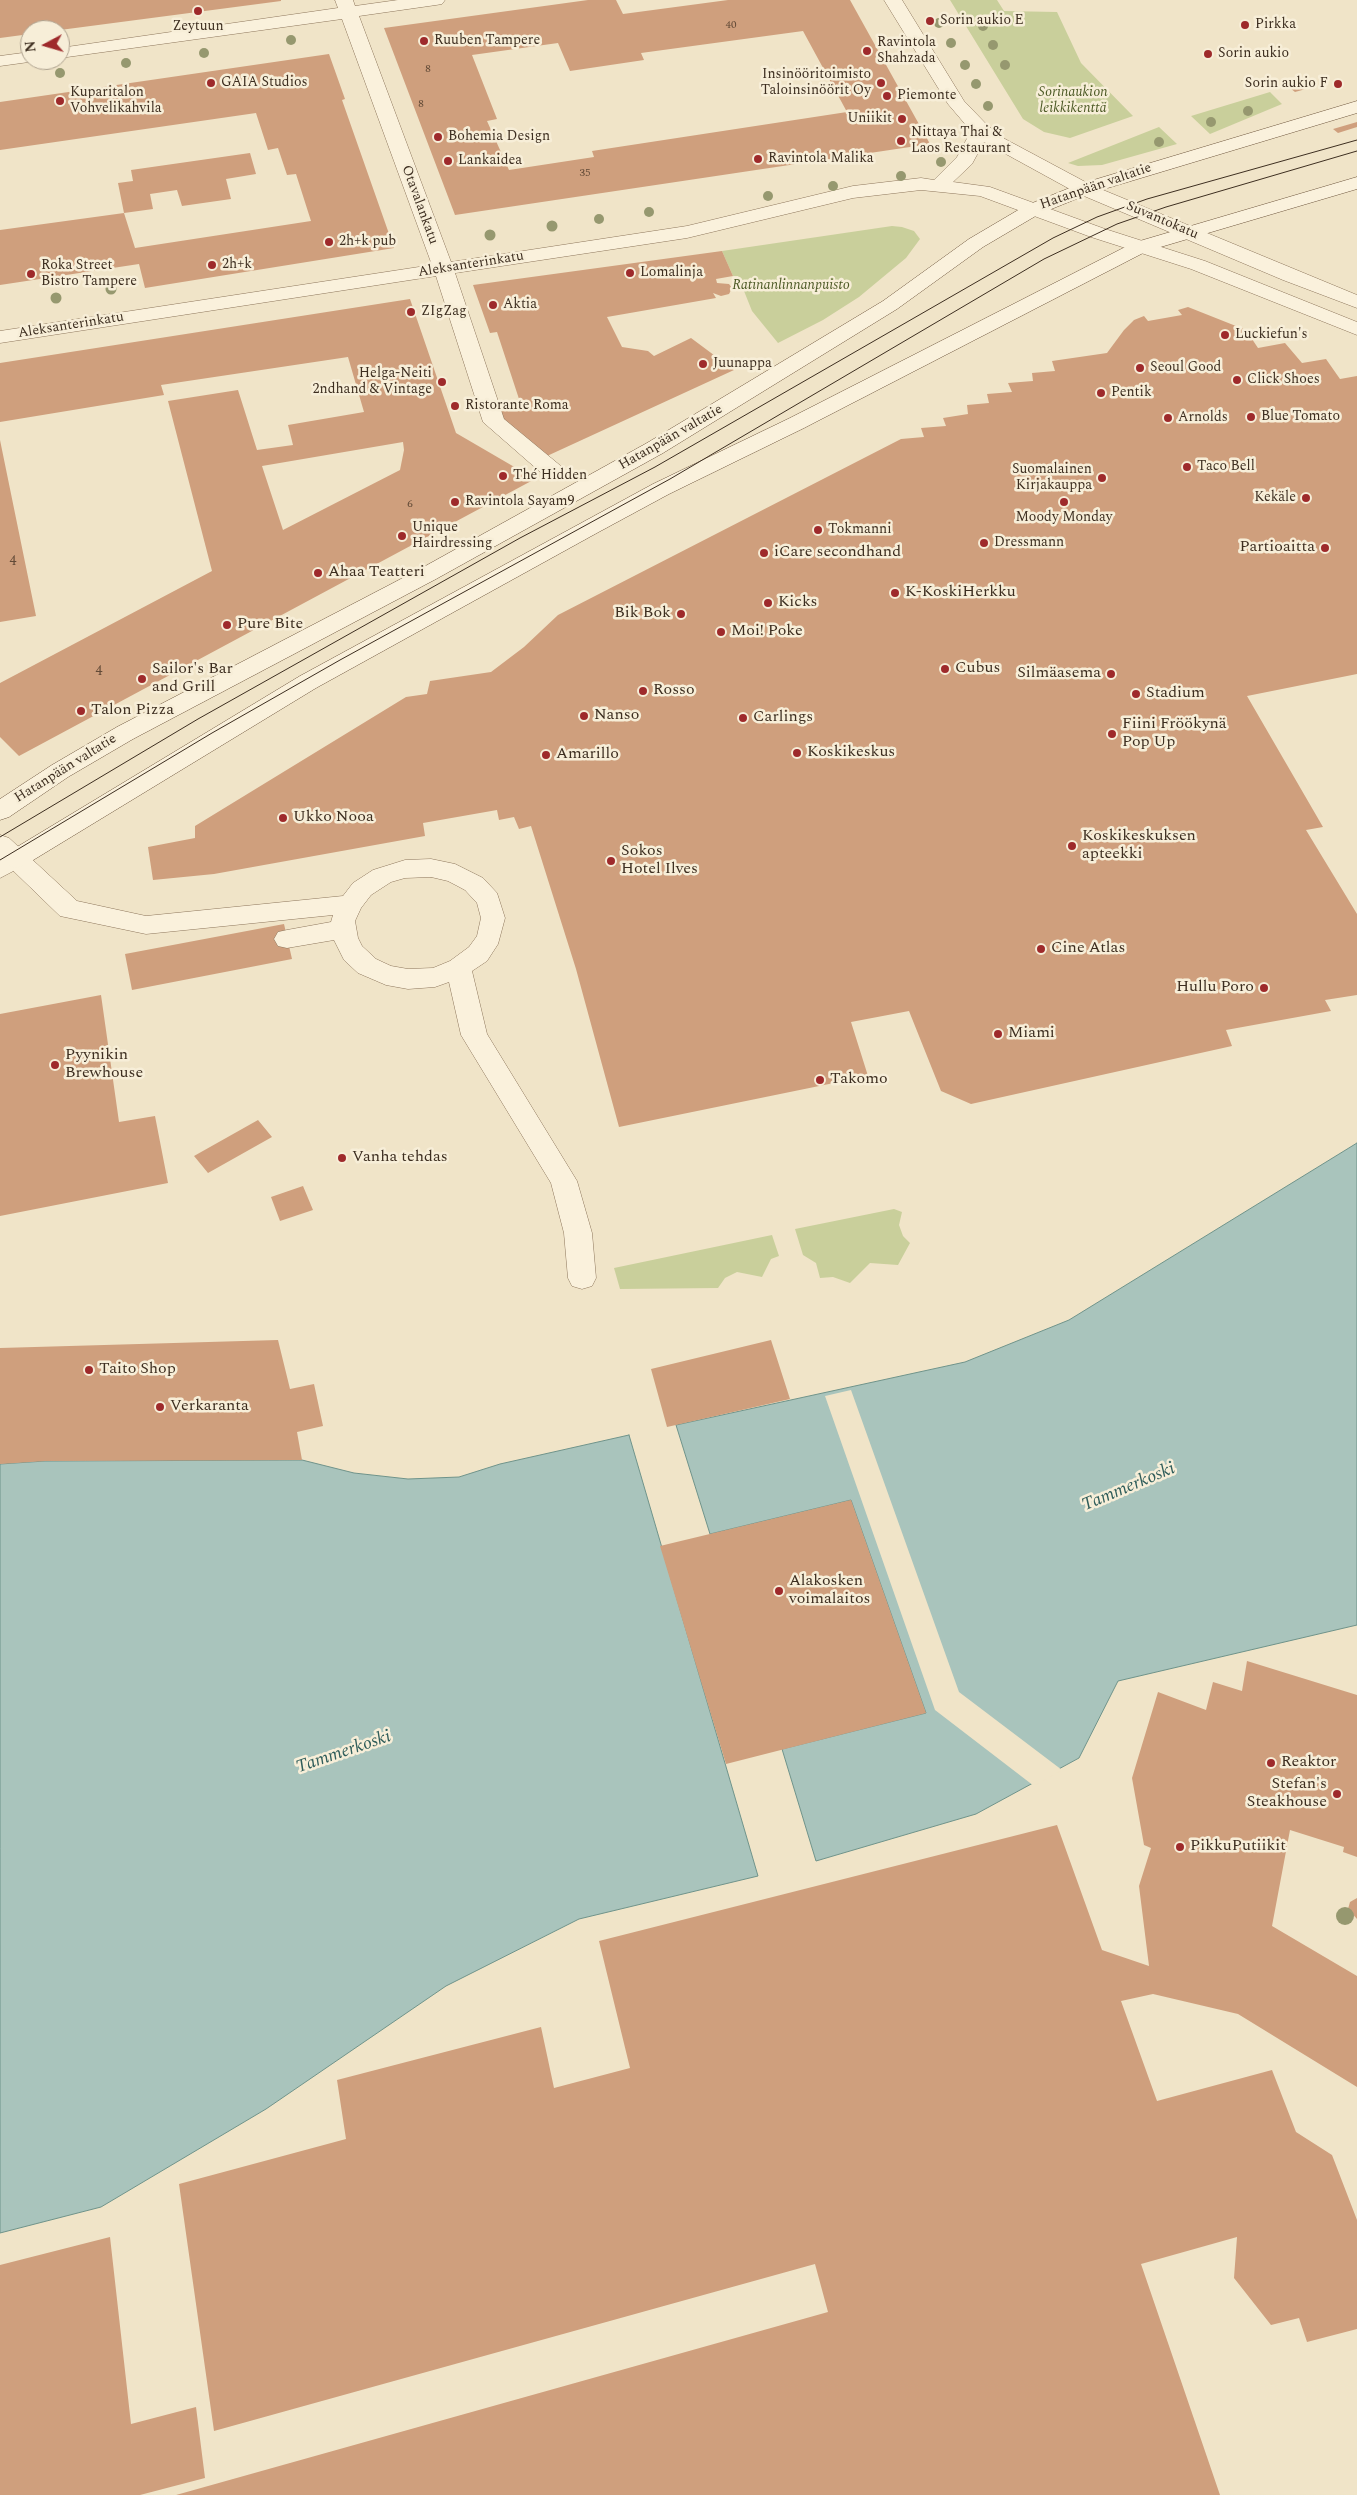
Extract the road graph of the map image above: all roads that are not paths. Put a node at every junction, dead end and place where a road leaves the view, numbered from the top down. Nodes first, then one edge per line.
1 (436, 0) edge
2 (893, 0) edge
3 (346, 6) edge
4 (70, 51) edge
5 (20, 58) edge
6 (0, 61) edge
7 (1357, 107) edge
8 (981, 130) junction
9 (940, 184) junction
10 (1357, 184) edge
11 (1084, 189) junction
12 (1032, 210) junction
13 (1189, 232) junction
14 (1140, 247) junction
15 (444, 270) junction
16 (1357, 302) edge
17 (1357, 329) edge
18 (0, 337) edge
19 (554, 472) dead end
20 (0, 811) edge
21 (5, 857) edge
22 (350, 904) junction
23 (345, 928) junction
24 (287, 939) dead end
25 (459, 968) junction
26 (582, 1278) dead end

1 - 3 street
2 - 8 street, Suvantokatu
3 - 4 street
3 - 15 street, Otavalankatu
5 - 6 street
7 - 11 street, Hatanpään valtatie
8 - 9 street
8 - 11 street, Suvantokatu
9 - 12 street, Aleksanterinkatu
9 - 15 street, Aleksanterinkatu
10 - 13 street
11 - 12 street, Hatanpään valtatie
11 - 13 street, Suvantokatu
12 - 14 street, Suvantokatu
12 - 20 street, Hatanpään valtatie
13 - 14 street
13 - 16 street, Suvantokatu
14 - 17 street, Suvantokatu
14 - 21 street
15 - 18 street, Aleksanterinkatu
15 - 19 street, Otavalankatu
21 - 22 street
22 - 23 street
22 - 25 street
23 - 24 street
23 - 25 street
25 - 26 street

